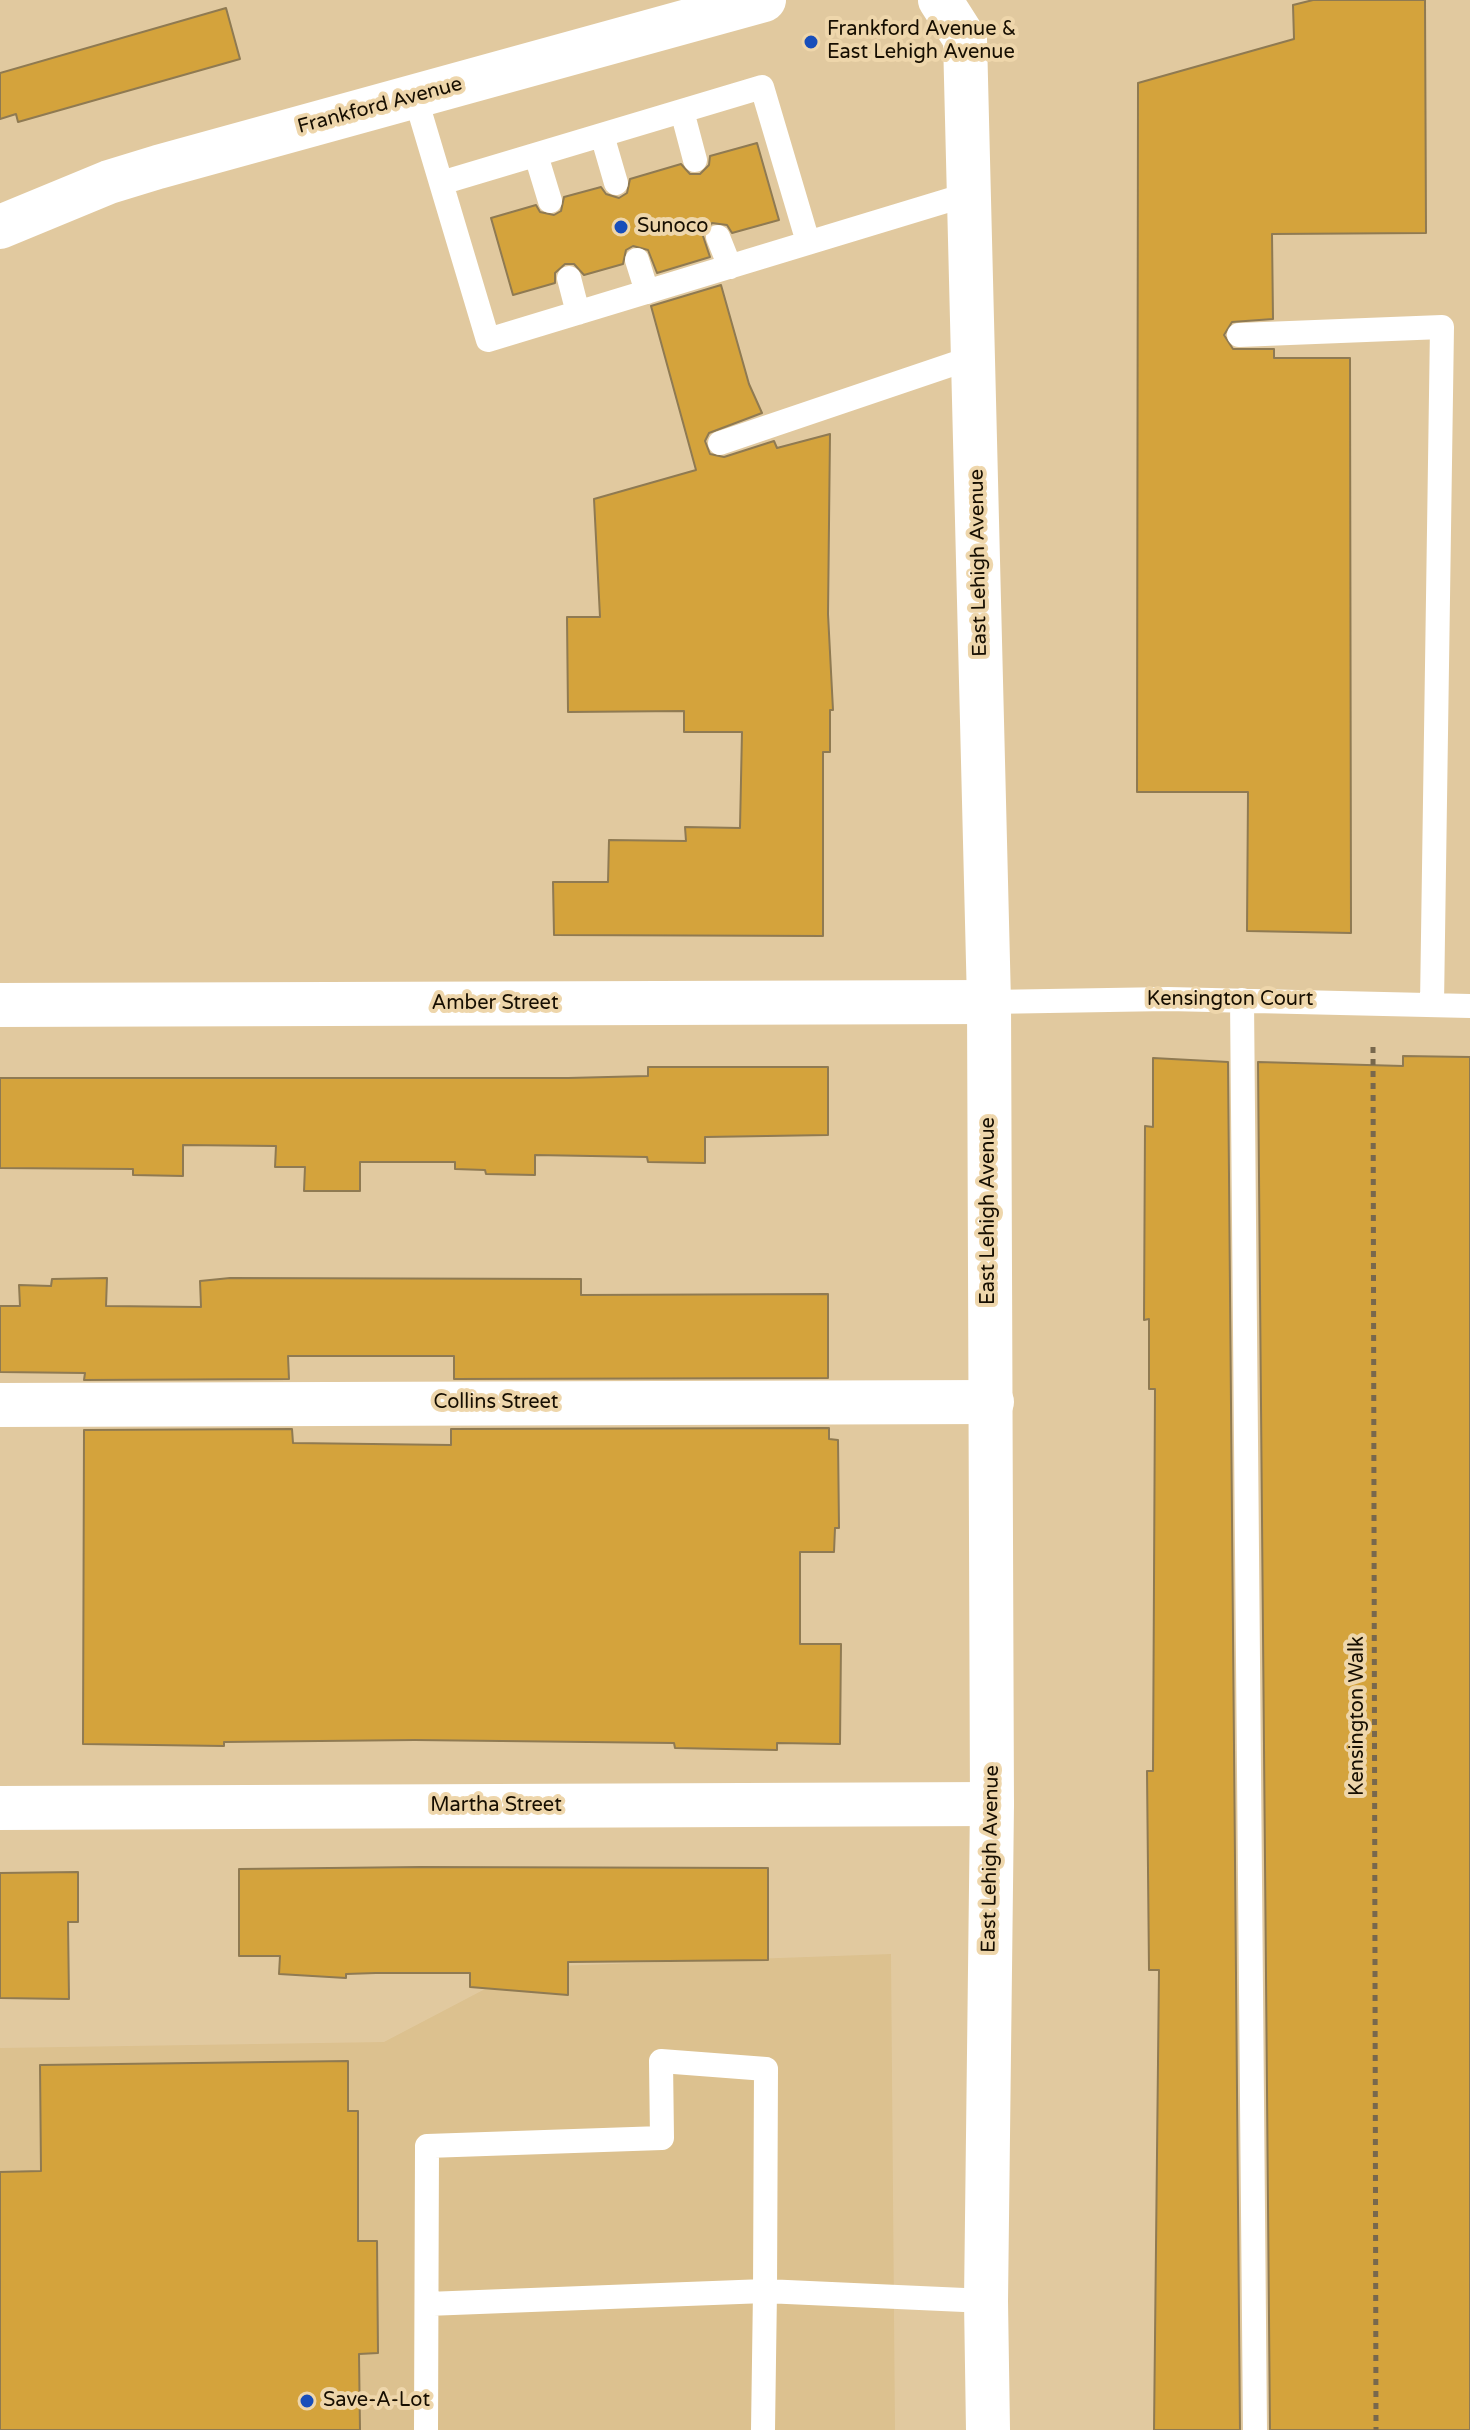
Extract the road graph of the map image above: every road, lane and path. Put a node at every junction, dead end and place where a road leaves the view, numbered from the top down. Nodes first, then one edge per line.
1 (764, 0) edge
2 (940, 0) edge
3 (415, 96) junction
4 (682, 111) junction
5 (602, 135) junction
6 (536, 155) junction
7 (695, 160) dead end
8 (441, 183) junction
9 (616, 183) dead end
10 (969, 194) junction
11 (550, 201) dead end
12 (0, 227) edge
13 (718, 237) dead end
14 (808, 242) junction
15 (637, 260) dead end
16 (730, 267) junction
17 (569, 278) dead end
18 (647, 292) junction
19 (578, 313) junction
20 (1239, 335) dead end
21 (974, 357) junction
22 (720, 443) dead end
23 (1242, 1000) junction
24 (989, 1002) junction
25 (1372, 1002) junction
26 (1432, 1004) junction
27 (0, 1005) edge
28 (1470, 1006) edge
29 (992, 1402) junction
30 (0, 1405) edge
31 (992, 1804) junction
32 (0, 1808) edge
33 (765, 2291) junction
34 (986, 2301) junction
35 (427, 2304) junction
36 (426, 2430) edge
37 (763, 2430) edge
38 (988, 2430) edge
39 (1255, 2430) edge
40 (1376, 2430) edge

1 - 3 main road, Frankford Avenue
2 - 10 main road, East Lehigh Avenue
3 - 8 lane
3 - 12 main road, Frankford Avenue
4 - 5 lane
4 - 7 lane
4 - 14 lane
5 - 6 lane
5 - 9 lane
6 - 8 lane
6 - 11 lane
8 - 19 lane
10 - 14 lane
10 - 21 main road, East Lehigh Avenue
13 - 16 lane
14 - 16 lane
15 - 18 lane
16 - 18 lane
17 - 19 lane
18 - 19 lane
20 - 26 lane
21 - 22 lane
21 - 24 main road, East Lehigh Avenue
23 - 24 lane, Kensington Court
23 - 25 lane, Kensington Court
23 - 39 lane
24 - 27 main road, Amber Street
24 - 29 main road, East Lehigh Avenue
25 - 26 lane, Kensington Court
25 - 40 path, Kensington Walk
26 - 28 lane, Kensington Court
29 - 30 main road, Collins Street
29 - 31 main road, East Lehigh Avenue
31 - 32 main road, Martha Street
31 - 34 main road, East Lehigh Avenue
33 - 34 lane
33 - 35 lane
33 - 35 lane
33 - 37 lane
34 - 38 main road, East Lehigh Avenue
35 - 36 lane

